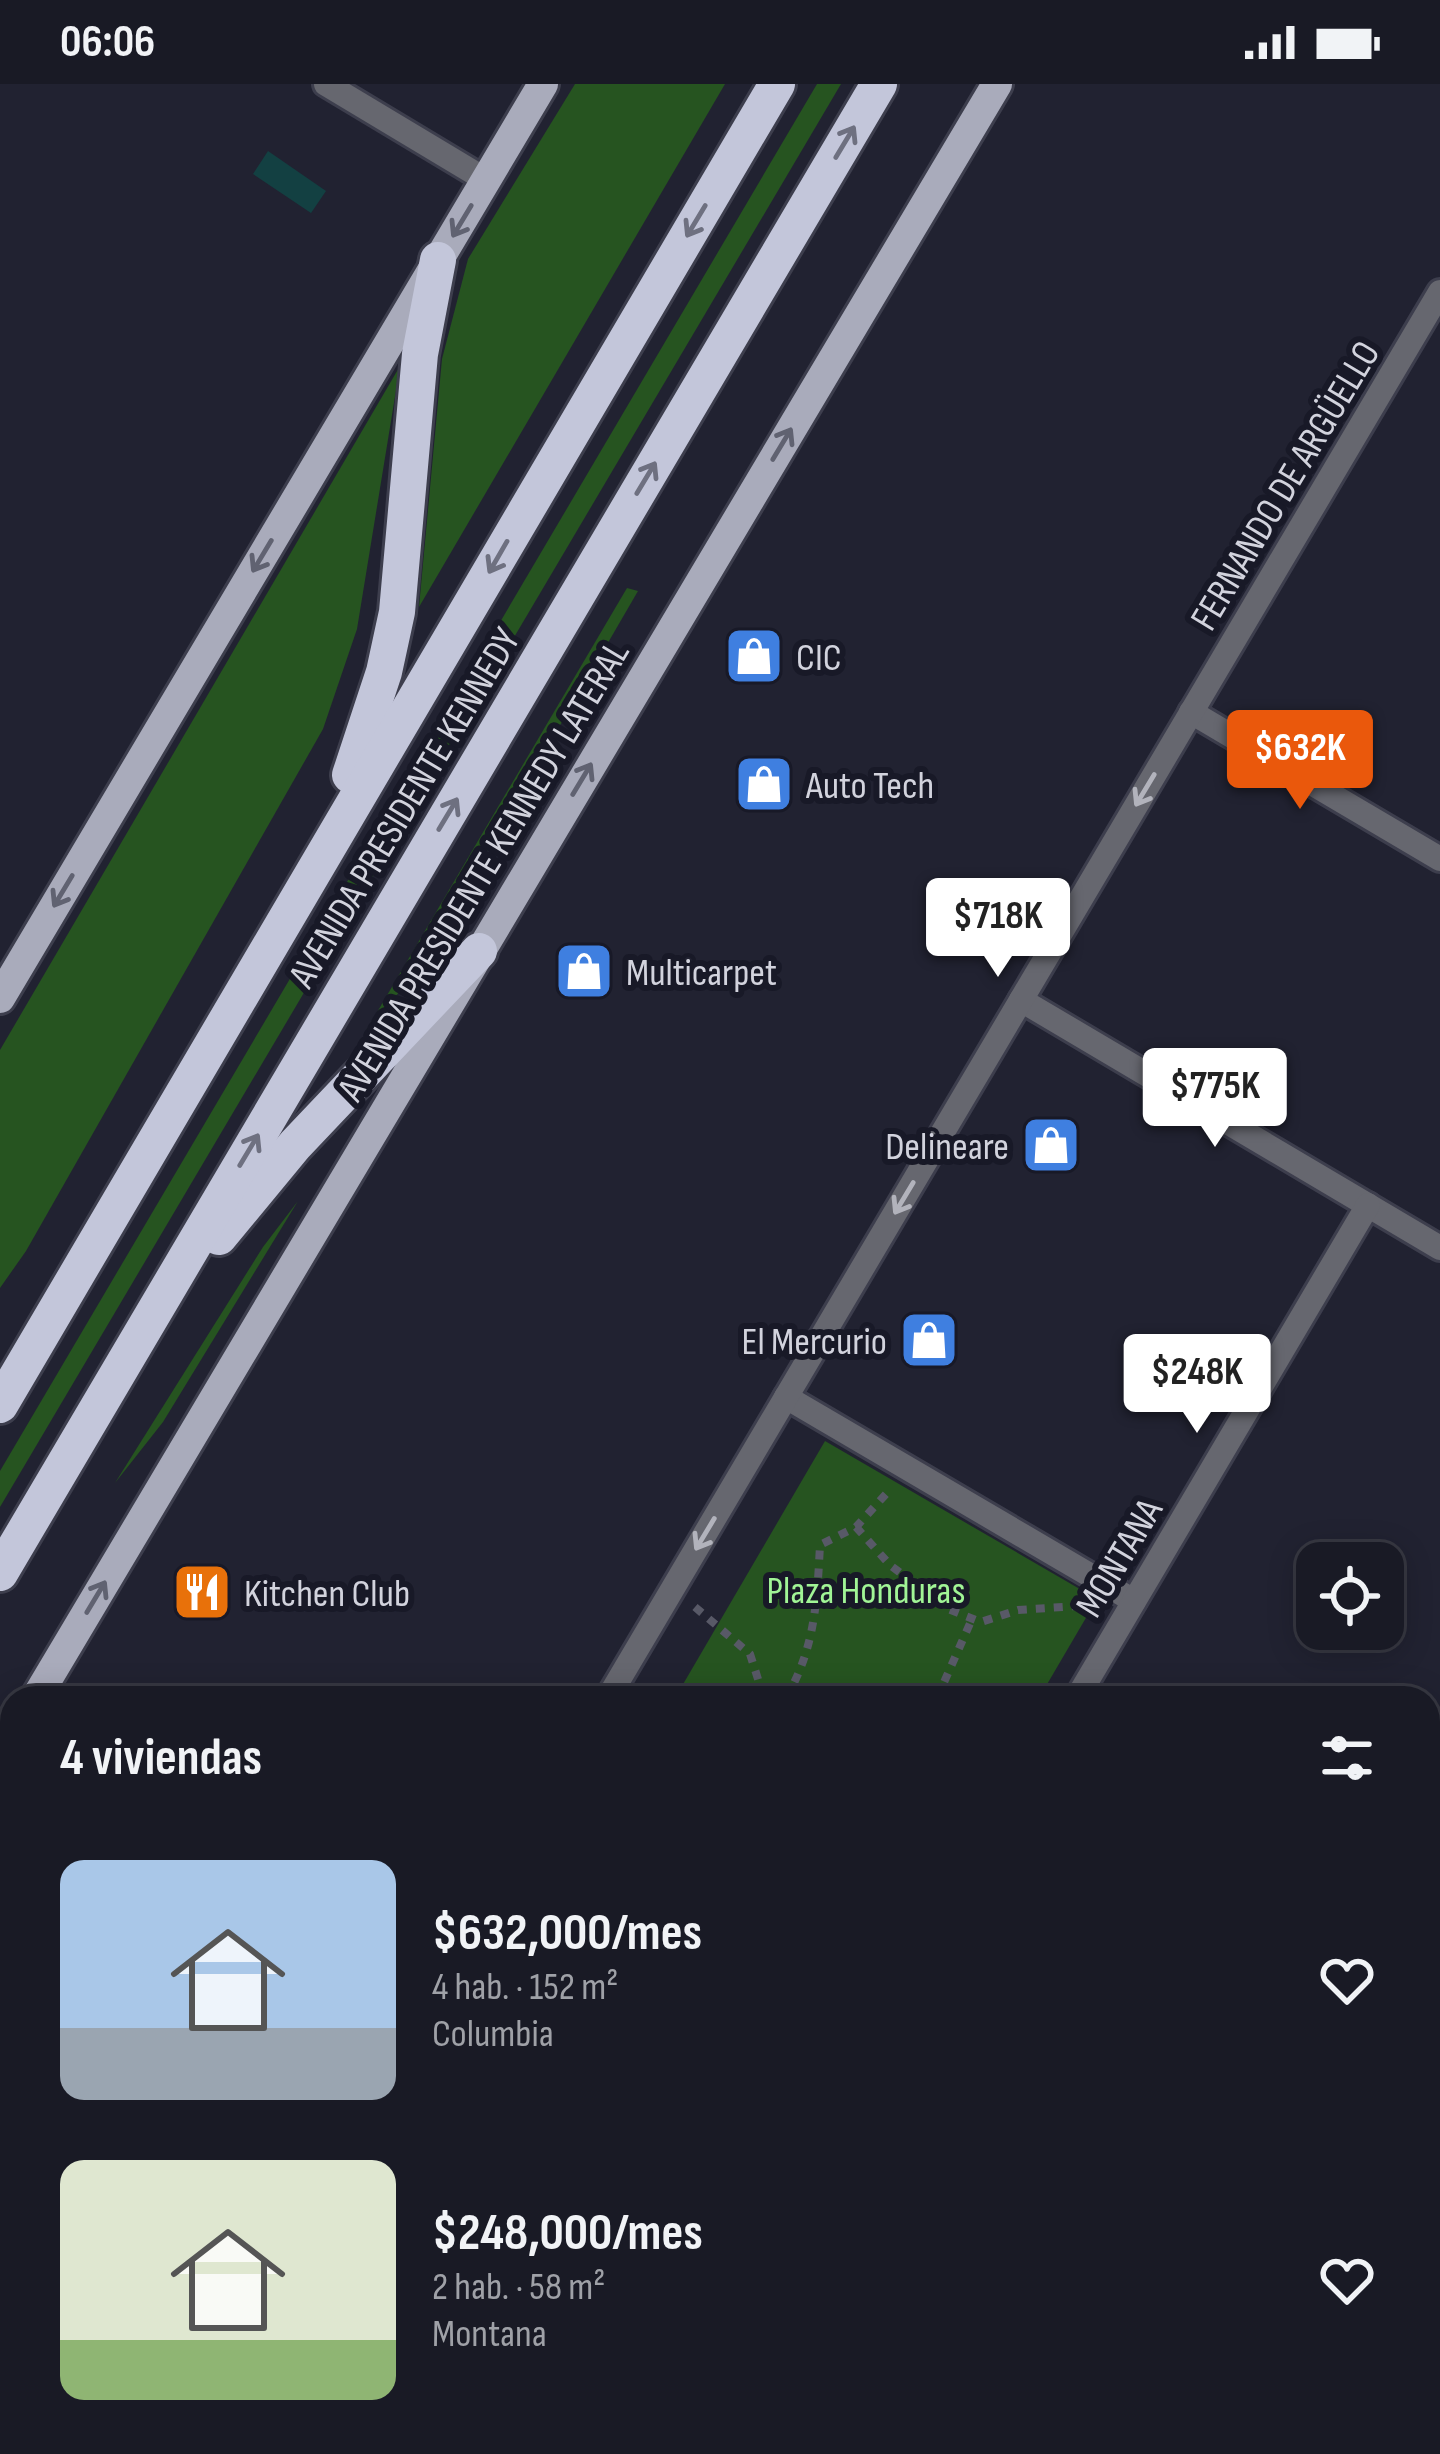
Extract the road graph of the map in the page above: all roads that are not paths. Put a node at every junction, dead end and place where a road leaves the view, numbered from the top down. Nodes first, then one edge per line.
1 (326, 84) edge
2 (543, 84) edge
3 (777, 84) edge
4 (879, 84) edge
5 (997, 84) edge
6 (486, 180) junction
7 (438, 260) junction
8 (1440, 292) edge
9 (1191, 712) junction
10 (1440, 859) edge
11 (309, 879) junction
12 (479, 951) junction
13 (0, 998) edge
14 (1021, 1000) junction
15 (1368, 1205) junction
16 (1440, 1247) edge
17 (147, 1323) junction
18 (27, 1358) junction
19 (0, 1391) edge
20 (786, 1397) junction
21 (0, 1405) edge
22 (0, 1573) edge
23 (1134, 1601) junction
24 (43, 1686) edge
25 (615, 1686) edge
26 (1084, 1686) edge

1 - 6 street
2 - 6 main road
3 -> 11 highway, AVENIDA PRESIDENTE KENNEDY
17 -> 4 highway, AVENIDA PRESIDENTE KENNEDY
12 -> 5 main road, AVENIDA PRESIDENTE KENNEDY LATERAL
6 -> 7 main road
7 - 11 highway
7 -> 13 main road
8 - 9 street, FERNANDO DE ARGÜELLO
9 - 10 street
9 -> 14 street, FERNANDO DE ARGÜELLO
11 - 18 highway, AVENIDA PRESIDENTE KENNEDY
12 - 17 highway
24 -> 12 main road, AVENIDA PRESIDENTE KENNEDY LATERAL
14 - 15 street
14 -> 20 street, FERNANDO DE ARGÜELLO
15 - 16 street
15 - 23 street, MONTANA
17 - 22 highway, AVENIDA PRESIDENTE KENNEDY
18 - 19 highway
18 - 21 highway, AVENIDA PRESIDENTE KENNEDY
20 - 23 street
20 -> 25 street, FERNANDO DE ARGÜELLO
23 - 26 street, MONTANA

